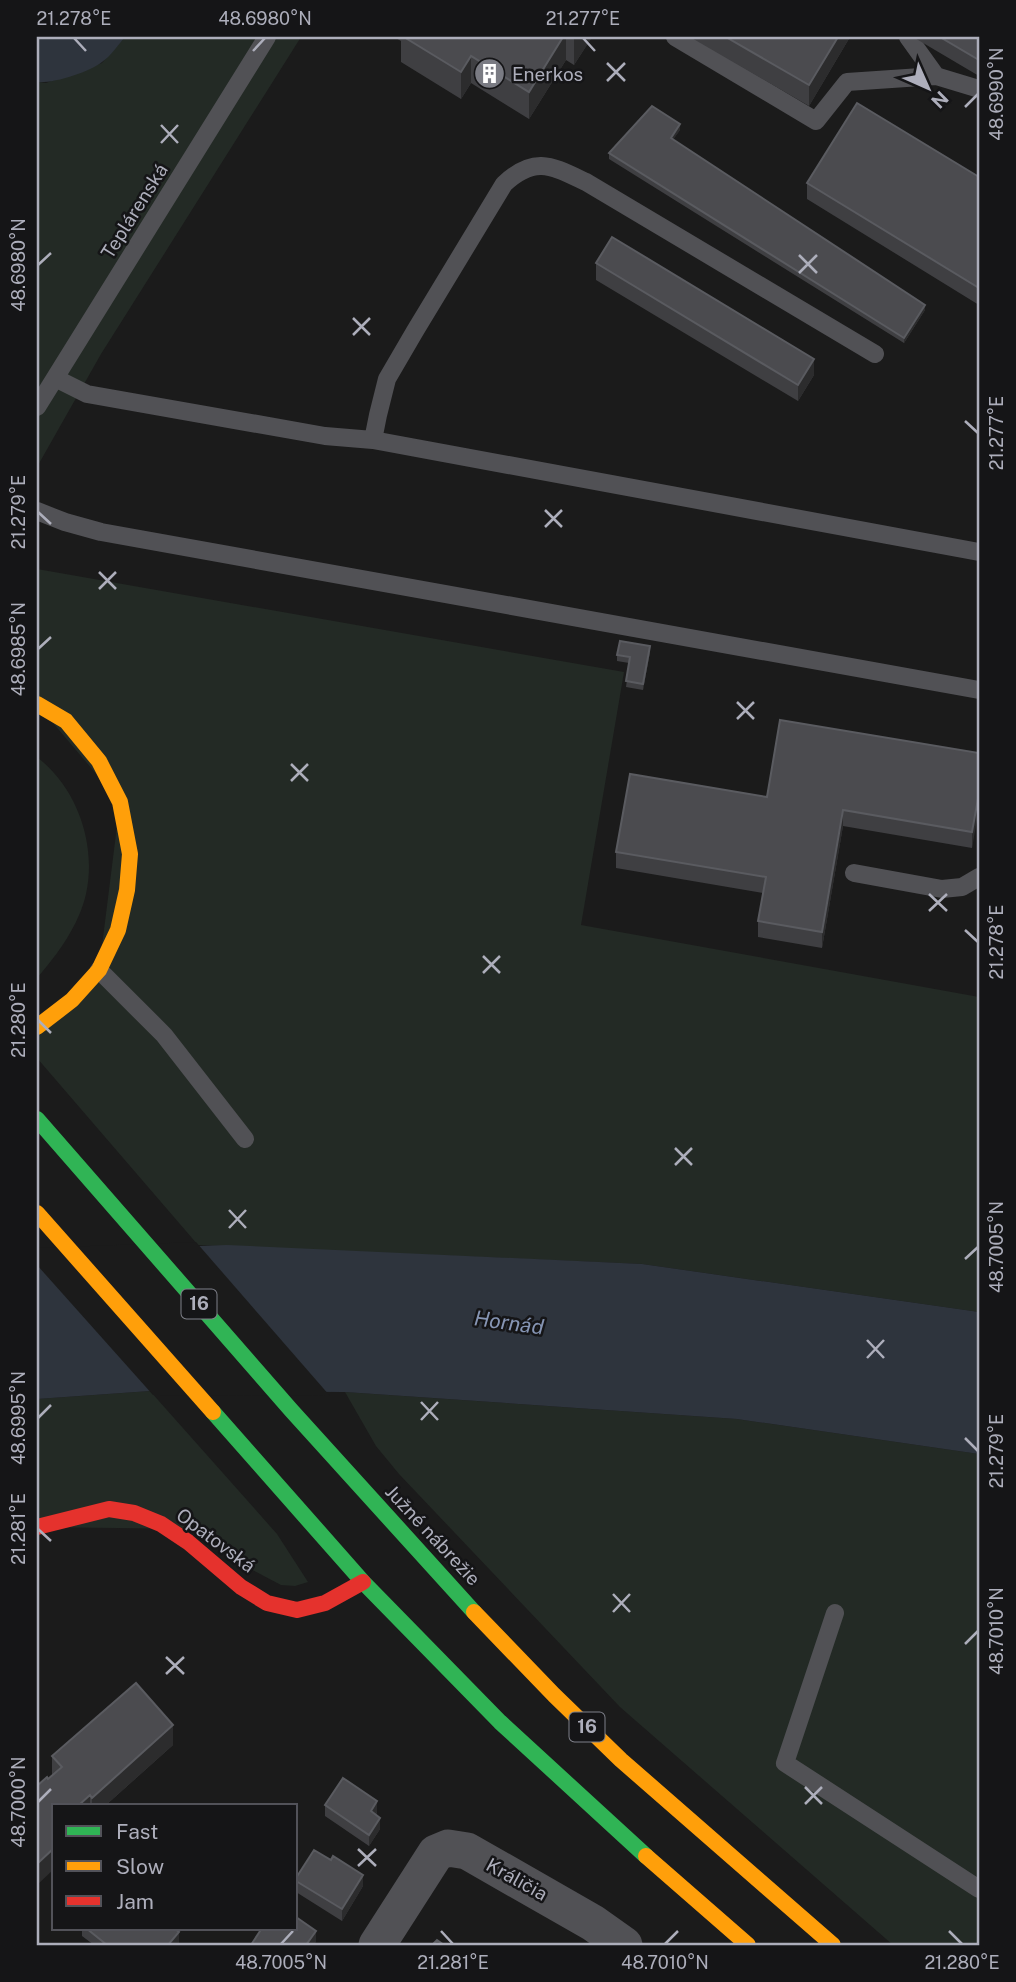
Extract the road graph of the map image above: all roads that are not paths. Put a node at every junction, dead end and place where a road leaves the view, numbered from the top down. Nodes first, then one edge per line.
1 (267, 37) edge
2 (676, 37) edge
3 (908, 37) edge
4 (936, 76) junction
5 (979, 89) edge
6 (875, 354) dead end
7 (55, 378) junction
8 (37, 407) edge
9 (373, 440) junction
10 (37, 511) edge
11 (979, 552) edge
12 (979, 690) edge
13 (37, 704) edge
14 (853, 873) dead end
15 (979, 877) edge
16 (99, 970) junction
17 (37, 1027) edge
18 (37, 1119) edge
19 (245, 1139) dead end
20 (37, 1213) edge
21 (37, 1527) edge
22 (363, 1581) junction
23 (835, 1614) dead end
24 (979, 1889) edge
25 (377, 1945) edge
26 (624, 1945) edge
27 (748, 1945) edge
28 (833, 1945) edge

1 - 7 lane, Teplárenská
2 - 4 lane
3 - 4 lane
4 - 5 lane
6 - 9 lane
7 - 8 lane, Teplárenská
7 - 9 lane
9 - 11 lane
10 - 12 lane
13 - 16 main road
14 - 15 lane
16 - 17 main road
16 - 19 lane
18 - 28 main road, Južné nábrežie / 16
20 - 22 main road
21 - 22 main road, Opatovská
22 - 27 main road
23 - 24 lane
25 - 26 street, Králičia

